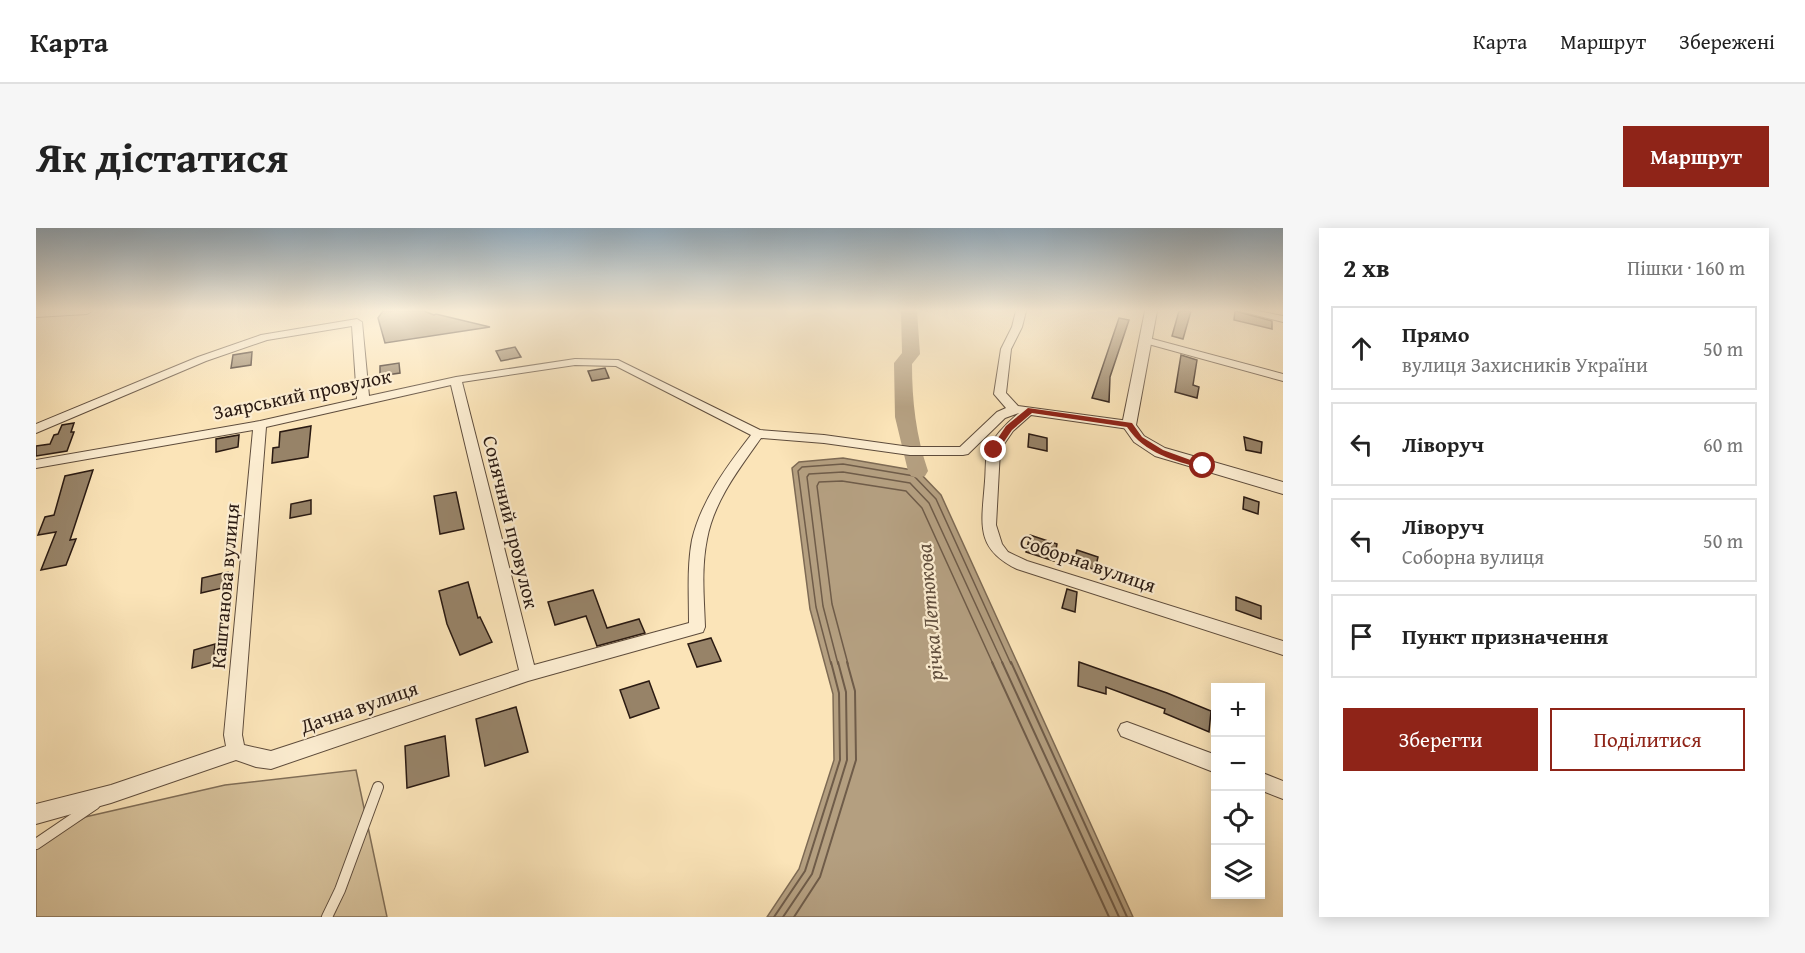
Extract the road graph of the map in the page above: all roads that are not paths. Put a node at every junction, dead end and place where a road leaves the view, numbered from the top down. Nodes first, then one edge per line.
1 (247, 343) edge
2 (359, 343) edge
3 (1009, 343) edge
4 (1143, 343) edge
5 (1156, 343) edge
6 (1283, 378) edge
7 (456, 380) junction
8 (363, 401) junction
9 (1014, 409) junction
10 (1030, 410) junction
11 (260, 425) junction
12 (1130, 425) junction
13 (36, 429) edge
14 (758, 434) junction
15 (39, 463) edge
16 (36, 478) edge
17 (1283, 488) edge
18 (1283, 648) edge
19 (528, 674) junction
20 (1127, 730) dead end
21 (236, 751) junction
22 (1211, 762) edge
23 (1265, 783) edge
24 (378, 787) dead end
25 (1283, 790) edge
26 (111, 794) junction
27 (36, 814) edge
28 (36, 844) edge
29 (327, 917) edge

1 - 13 street
2 - 8 street
3 - 9 street
4 - 12 street
5 - 6 street
7 - 8 street, Заярський провулок
7 - 14 street, Заярський провулок
7 - 19 street, Сонячний провулок
8 - 11 street, Заярський провулок
9 - 10 street
9 - 14 street
10 - 12 street
10 - 18 street, Соборна вулиця
11 - 15 street, Заярський провулок
11 - 21 street, Каштанова вулиця
12 - 17 street
14 - 19 street, Дачна вулиця
15 - 16 street
19 - 21 street, Дачна вулиця
20 - 22 street
21 - 26 street
23 - 25 street
24 - 29 lane
26 - 27 street
26 - 28 lane

